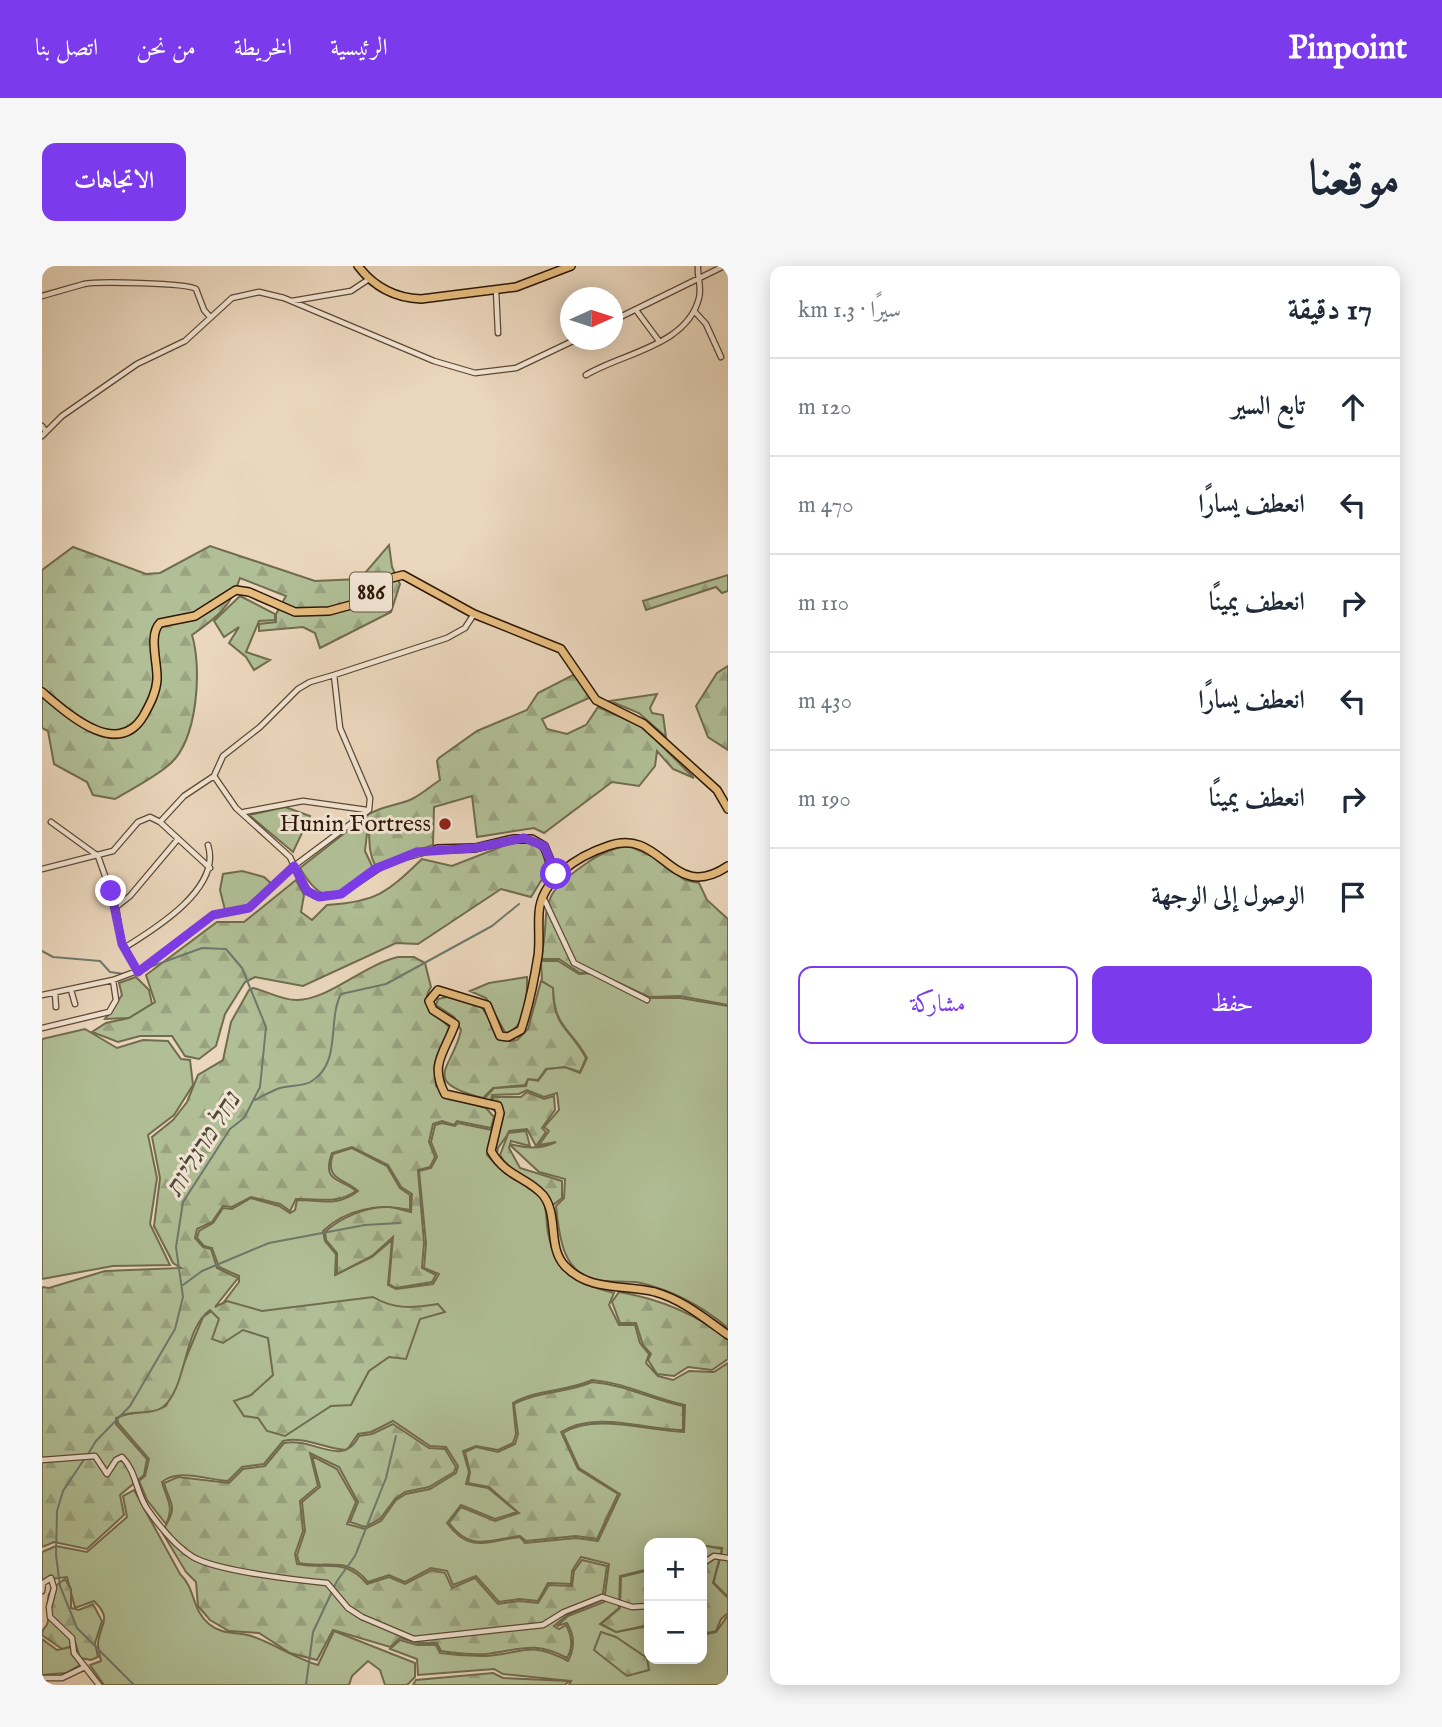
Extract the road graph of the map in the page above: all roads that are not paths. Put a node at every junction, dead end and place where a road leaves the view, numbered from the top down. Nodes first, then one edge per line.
1 (358, 266) edge
2 (571, 266) edge
3 (698, 266) edge
4 (724, 266) edge
5 (369, 279) junction
6 (699, 279) junction
7 (496, 290) junction
8 (42, 296) edge
9 (292, 301) junction
10 (636, 310) junction
11 (695, 312) junction
12 (623, 316) edge
13 (210, 317) junction
14 (498, 333) dead end
15 (659, 341) junction
16 (560, 347) edge
17 (721, 357) dead end
18 (586, 375) dead end
19 (42, 426) edge
20 (44, 434) edge
21 (474, 614) junction
22 (334, 675) junction
23 (42, 692) edge
24 (214, 775) junction
25 (728, 809) edge
26 (369, 810) junction
27 (244, 812) junction
28 (51, 822) dead end
29 (160, 822) junction
30 (178, 839) junction
31 (208, 845) dead end
32 (437, 849) joint
33 (98, 856) junction
34 (294, 866) junction
35 (728, 866) edge
36 (210, 868) junction
37 (42, 869) edge
38 (556, 874) junction
39 (542, 897) junction
40 (116, 907) junction
41 (124, 948) junction
42 (138, 972) junction
43 (114, 980) junction
44 (71, 990) junction
45 (55, 994) junction
46 (42, 995) edge
47 (648, 1000) dead end
48 (75, 1004) dead end
49 (57, 1007) dead end
50 (42, 1028) edge
51 (728, 1335) edge
52 (42, 1460) edge
53 (728, 1558) edge
54 (707, 1560) edge
55 (42, 1591) edge
56 (644, 1606) edge
57 (85, 1667) junction
58 (42, 1678) edge
59 (99, 1685) edge

1 - 5 main road
2 - 7 main road
3 - 6 street
4 - 6 street
5 - 7 main road
5 - 9 street
6 - 10 street
6 - 11 street
7 - 14 street
8 - 13 street
9 - 13 street
9 - 16 street
10 - 12 street
10 - 15 street
11 - 15 street
11 - 17 street
13 - 20 street
15 - 18 street
19 - 20 street
21 - 22 street
21 - 23 main road, 886
21 - 25 main road, 886
22 - 24 street
22 - 26 street
24 - 27 street
24 - 29 street
26 - 27 street
26 - 34 street
27 - 34 street
28 - 33 street
29 - 30 street
29 - 33 street
30 - 36 street
30 - 40 street
31 - 36 street
32 - 34 street
32 - 38 main road
33 - 37 street
33 - 40 street
34 - 42 street
35 - 38 main road
36 - 41 street
38 - 39 main road
39 - 47 street
39 - 51 main road
40 - 41 street
41 - 42 street
42 - 43 street
43 - 44 street
43 - 50 street
44 - 45 street
44 - 48 street
45 - 46 street
45 - 49 street
52 - 56 street
53 - 54 street
55 - 57 street
57 - 58 street
57 - 59 street

